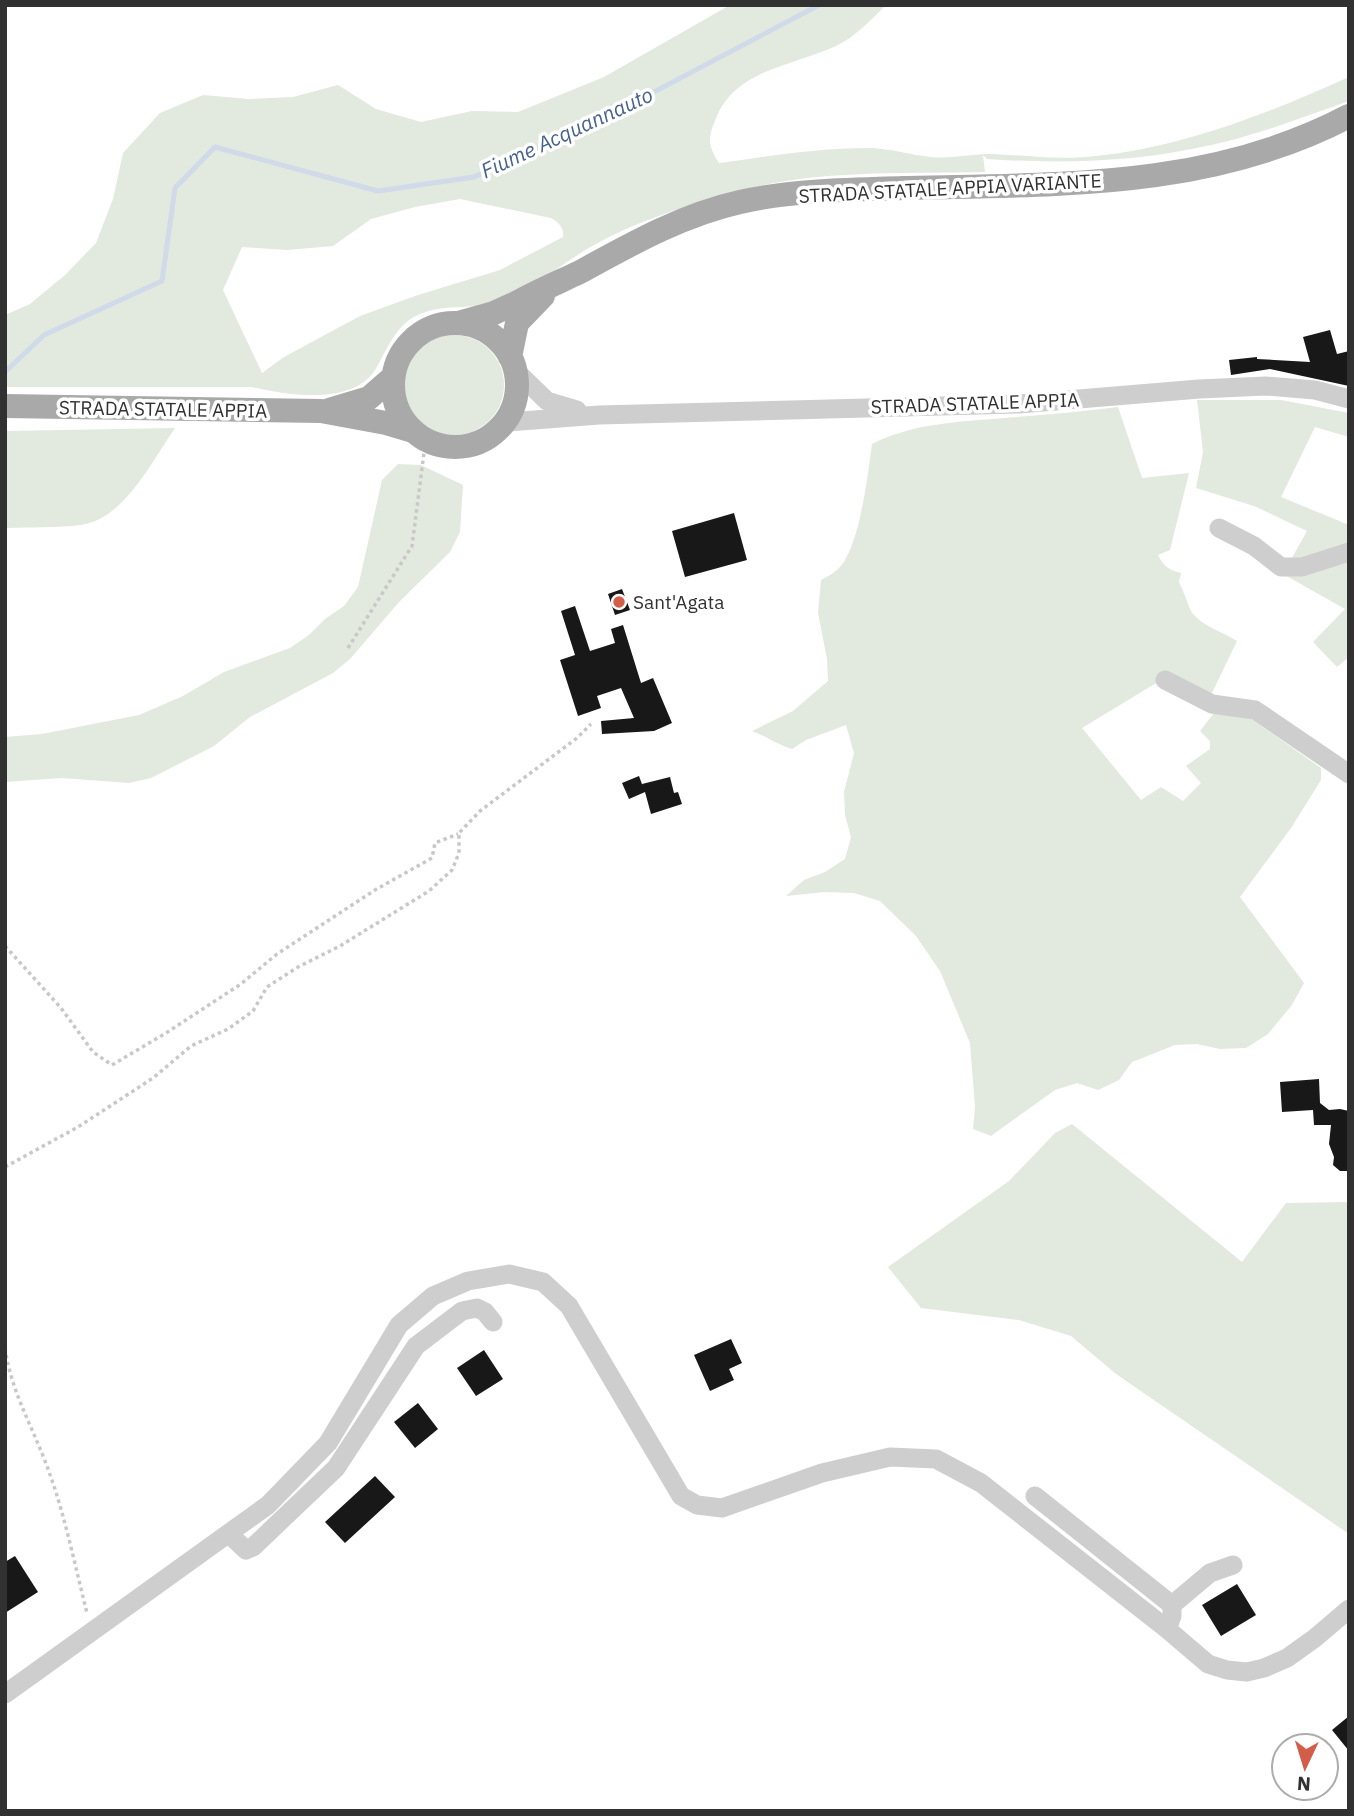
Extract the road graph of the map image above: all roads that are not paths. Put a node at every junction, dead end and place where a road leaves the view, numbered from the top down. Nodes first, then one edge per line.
1 (1349, 116) edge
2 (560, 282) junction
3 (458, 323) junction
4 (513, 364) junction
5 (393, 377) junction
6 (1349, 399) edge
7 (5, 406) edge
8 (321, 411) junction
9 (599, 415) junction
10 (501, 427) junction
11 (419, 435) junction
12 (1220, 528) dead end
13 (1349, 552) edge
14 (1165, 680) dead end
15 (1349, 774) edge
16 (493, 1322) dead end
17 (1035, 1496) dead end
18 (229, 1535) junction
19 (1233, 1565) dead end
20 (1172, 1605) junction
21 (1349, 1609) edge
22 (1167, 1629) junction
23 (5, 1694) edge

1 - 2 main road, STRADA STATALE APPIA VARIANTE
2 - 3 main road, STRADA STATALE APPIA VARIANTE
2 - 4 main road, STRADA STATALE APPIA VARIANTE
3 - 4 main road, STRADA STATALE APPIA
3 - 5 main road, STRADA STATALE APPIA
4 - 9 street, STRADA STATALE APPIA
4 - 10 main road
5 - 8 main road, STRADA STATALE APPIA
5 - 11 main road
6 - 9 street, STRADA STATALE APPIA
7 - 8 main road, STRADA STATALE APPIA
8 - 11 main road, STRADA STATALE APPIA
9 - 10 street, STRADA STATALE APPIA
10 - 11 main road, STRADA STATALE APPIA
12 - 13 street
14 - 15 street
16 - 18 street
17 - 20 street
18 - 22 street
18 - 23 street
19 - 20 street
20 - 22 street
21 - 22 street

